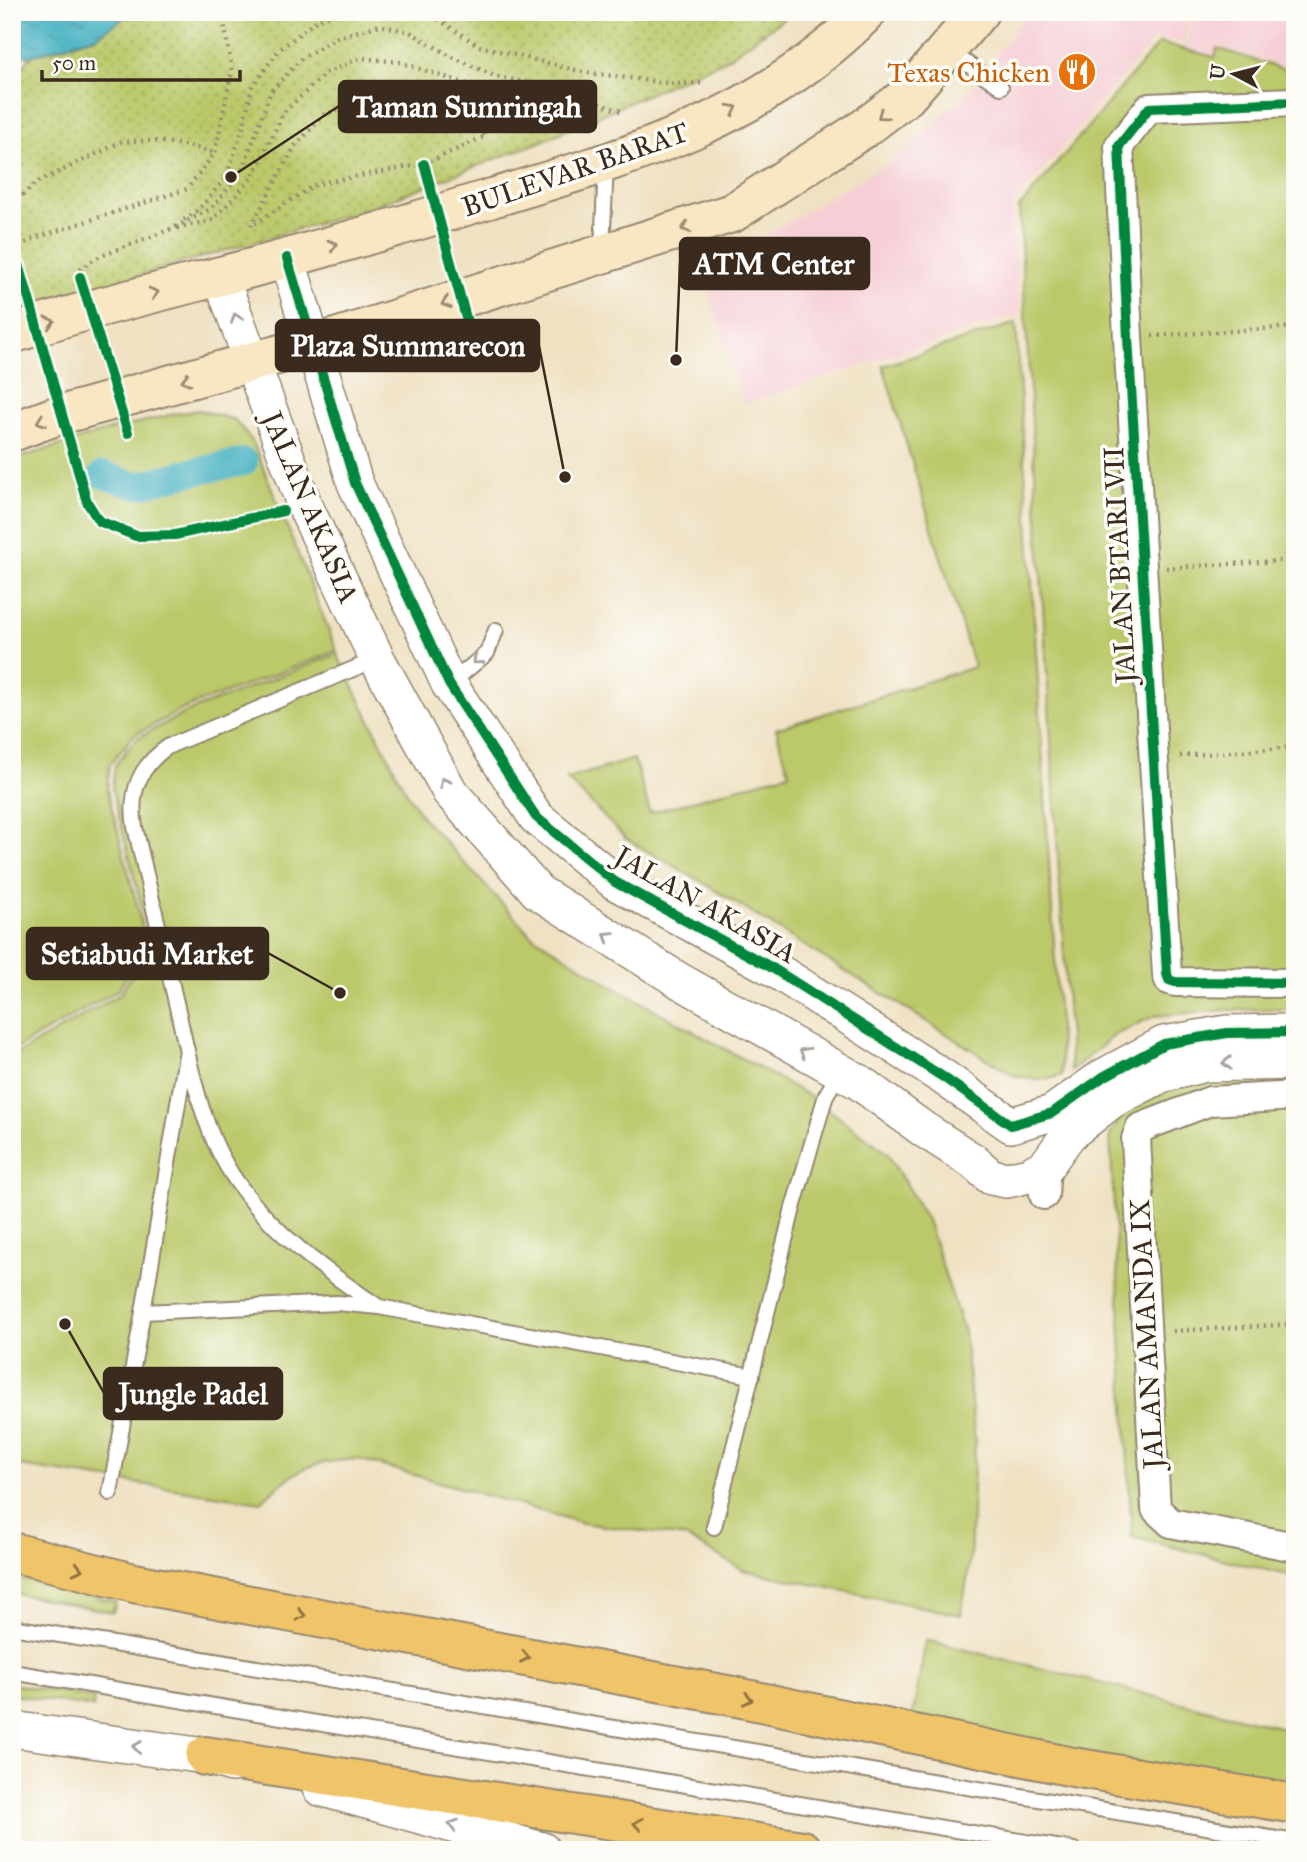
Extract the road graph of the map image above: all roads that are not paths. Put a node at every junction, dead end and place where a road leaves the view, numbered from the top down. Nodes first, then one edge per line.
1 (867, 12) edge
2 (979, 12) edge
3 (948, 50) junction
4 (1001, 87) dead end
5 (1295, 102) edge
6 (1295, 110) edge
7 (606, 164) junction
8 (602, 255) junction
9 (287, 258) junction
10 (220, 275) junction
11 (12, 334) edge
12 (313, 345) junction
13 (251, 361) junction
14 (12, 432) edge
15 (496, 629) dead end
16 (377, 659) junction
17 (449, 684) junction
18 (1295, 983) edge
19 (1295, 1032) edge
20 (187, 1050) junction
21 (1295, 1062) edge
22 (840, 1072) junction
23 (1295, 1096) edge
24 (1061, 1123) junction
25 (1011, 1125) junction
26 (989, 1180) junction
27 (379, 1307) junction
28 (144, 1312) junction
29 (751, 1376) junction
30 (110, 1493) dead end
31 (713, 1527) dead end
32 (1295, 1547) edge
33 (12, 1552) edge
34 (12, 1627) edge
35 (12, 1672) edge
36 (12, 1729) edge
37 (205, 1756) junction
38 (1295, 1804) edge
39 (1295, 1842) edge
40 (542, 1850) edge
41 (802, 1850) edge
42 (1074, 1850) edge

7 -> 1 main road, BULEVAR BARAT
2 - 3 main road
3 - 4 lane
3 -> 8 main road
5 - 6 street
5 - 18 street, JALAN BTARI VII
7 - 8 lane
9 -> 7 main road, BULEVAR BARAT
8 -> 12 main road
9 - 10 main road, BULEVAR BARAT
9 - 12 street, JALAN AKASIA
11 -> 10 main road, BULEVAR BARAT
13 -> 10 street, JALAN AKASIA
12 - 13 main road
12 - 17 street, JALAN AKASIA
13 -> 14 main road
13 - 16 street, JALAN AKASIA
15 -> 17 lane
16 - 20 lane
22 -> 16 street, JALAN AKASIA
17 - 25 street, JALAN AKASIA
19 - 24 street
20 - 27 lane
20 - 28 lane
21 -> 24 street
22 - 26 street, JALAN AKASIA
22 - 29 lane
23 - 32 street, JALAN AMANDA IX
24 - 25 street
24 - 26 street
25 - 26 street
27 - 28 lane
27 - 29 lane
28 - 30 lane
29 - 31 lane
33 -> 38 highway
34 - 39 lane
35 - 42 lane
37 -> 36 street
40 -> 37 street
41 -> 37 highway

